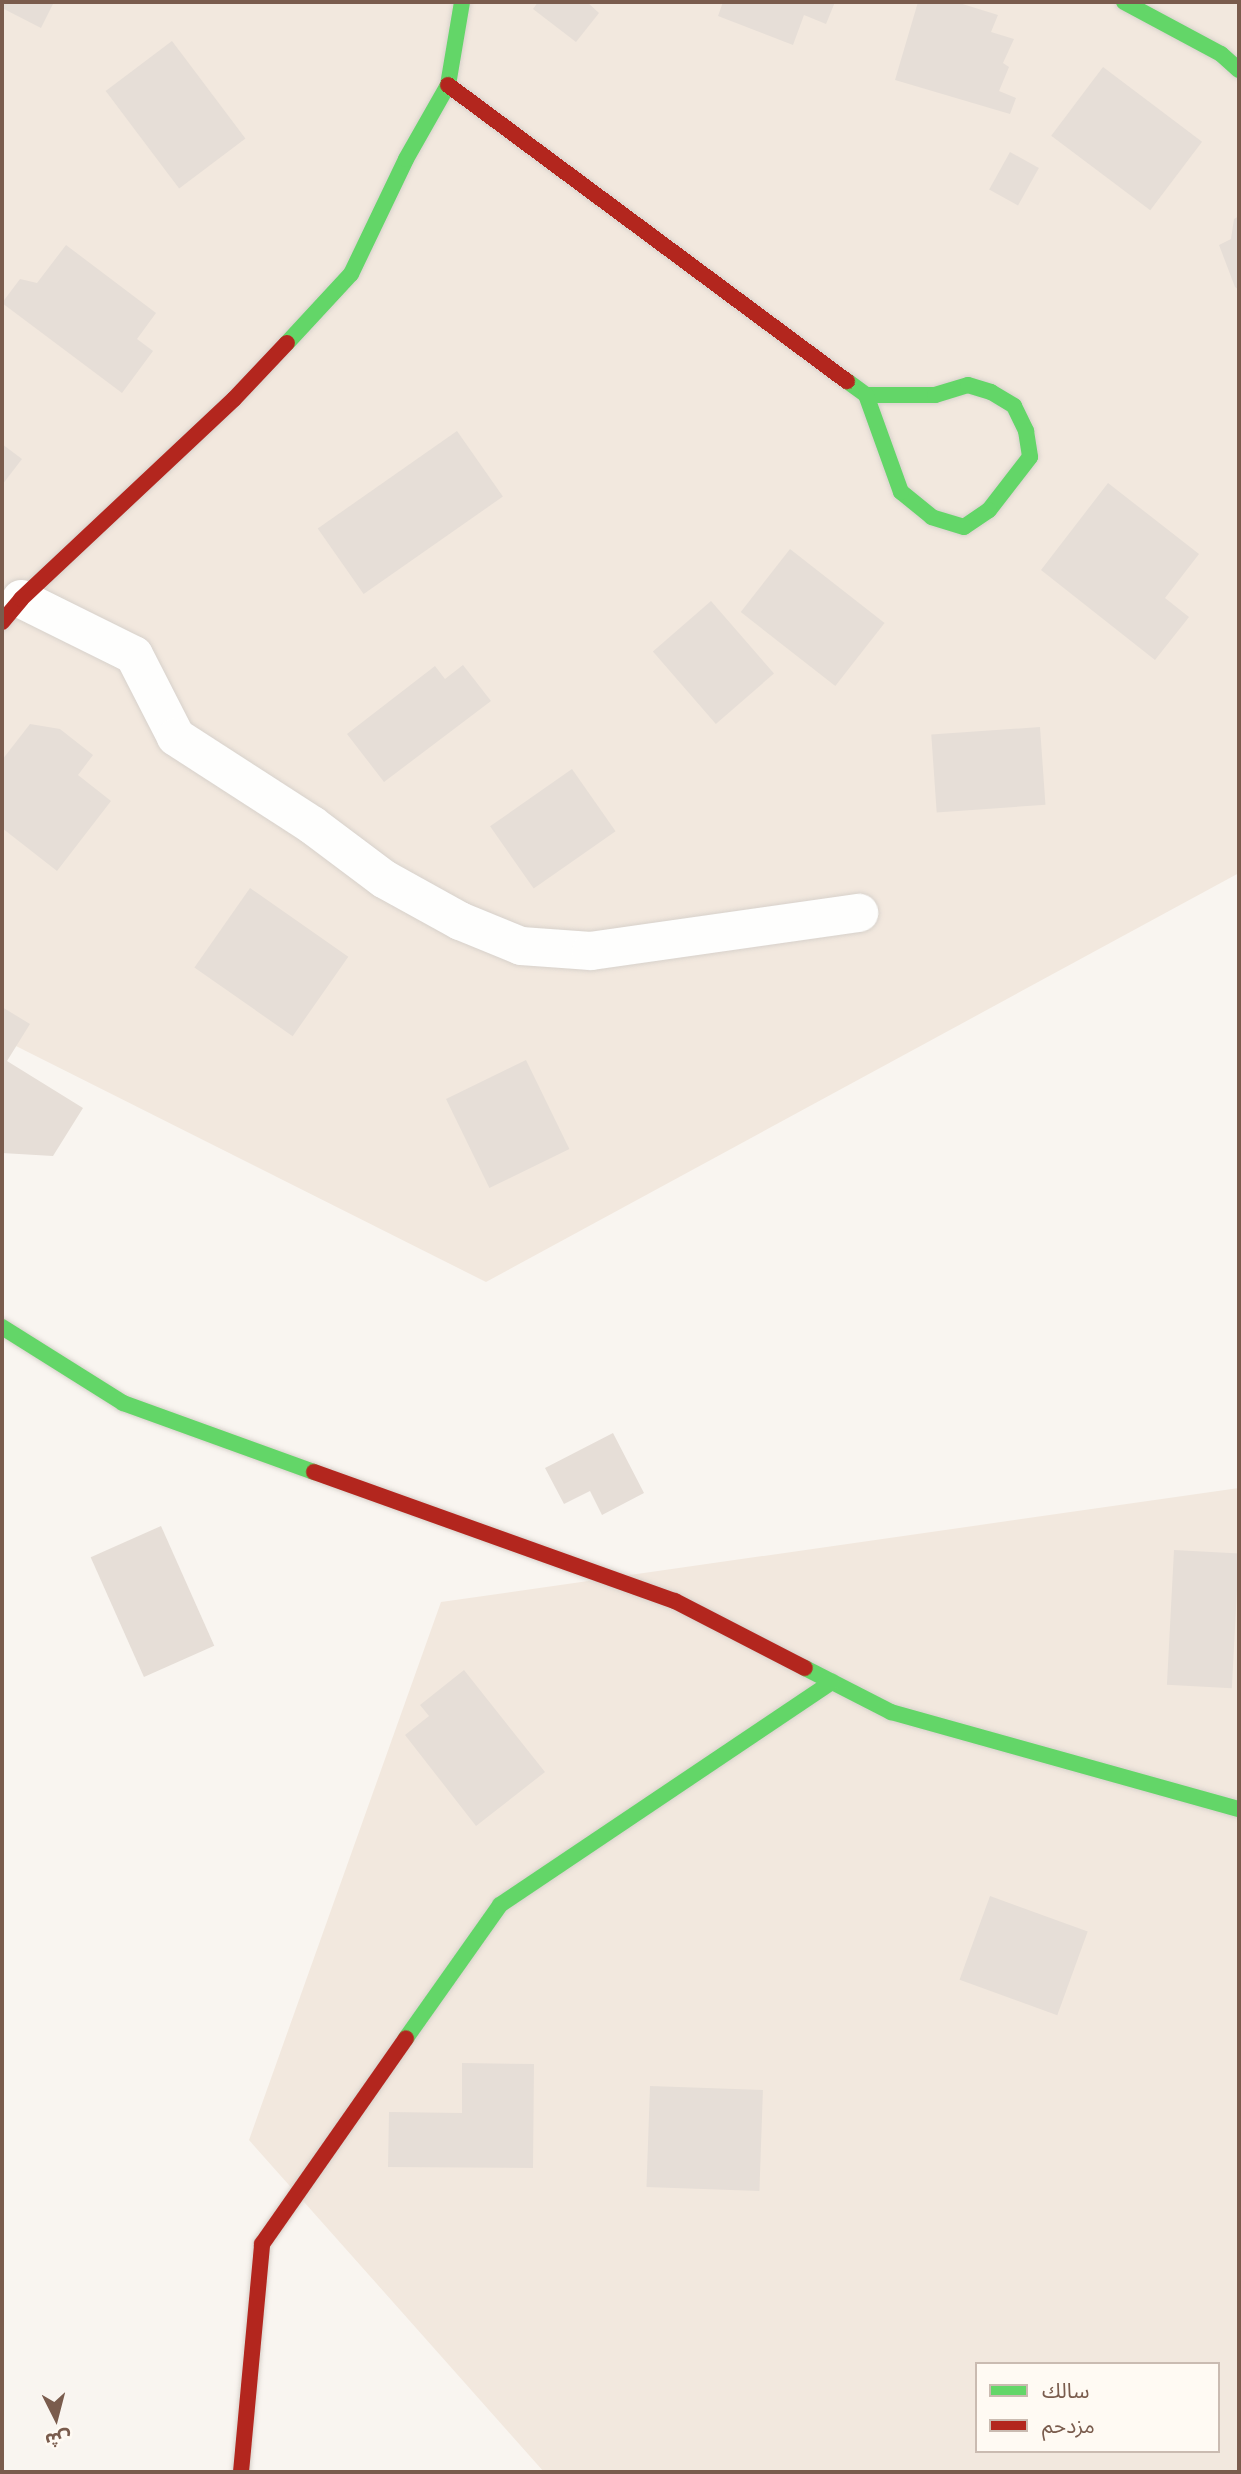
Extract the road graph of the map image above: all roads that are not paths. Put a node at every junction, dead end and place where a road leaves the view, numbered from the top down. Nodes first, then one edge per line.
1 (462, 2) edge
2 (1125, 2) edge
3 (1239, 70) edge
4 (449, 85) junction
5 (866, 395) junction
6 (11, 610) edge
7 (859, 913) dead end
8 (2, 1326) edge
9 (832, 1682) junction
10 (1239, 1809) edge
11 (241, 2472) edge

1 - 4 street
2 - 3 street
4 - 5 street
4 - 6 street
5 - 5 street
6 - 7 street
8 - 9 street
9 - 10 street
9 - 11 street

